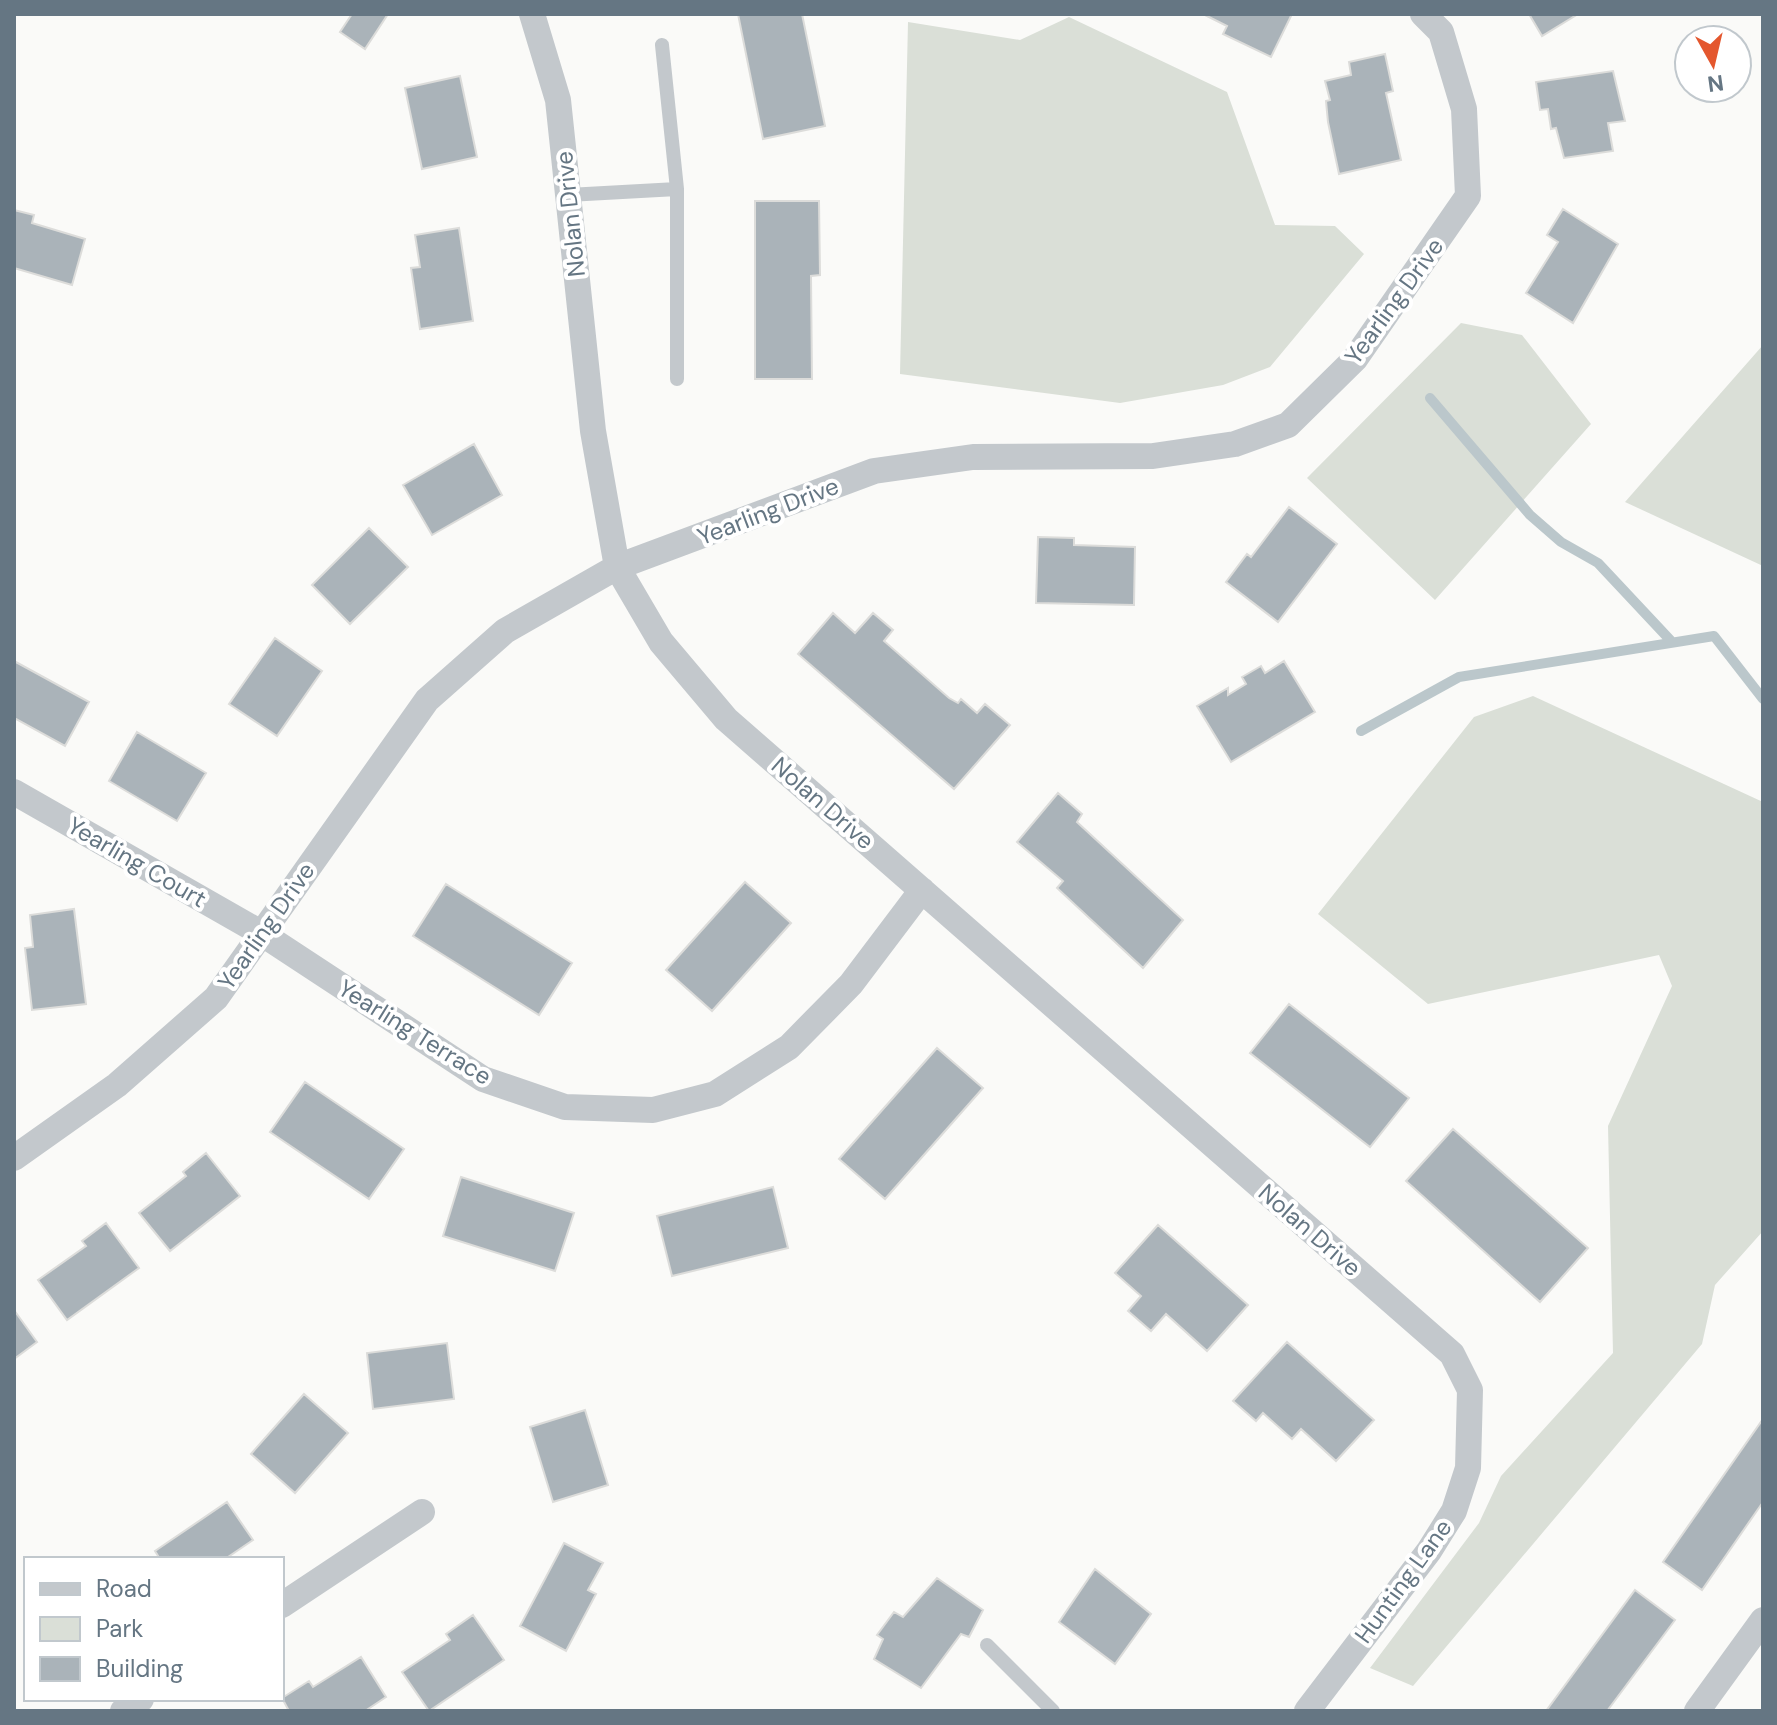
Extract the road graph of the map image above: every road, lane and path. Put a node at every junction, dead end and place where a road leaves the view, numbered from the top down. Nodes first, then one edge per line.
1 (532, 14) edge
2 (1423, 14) edge
3 (662, 45) dead end
4 (677, 189) junction
5 (568, 195) junction
6 (677, 379) dead end
7 (617, 567) junction
8 (14, 792) edge
9 (922, 890) junction
10 (261, 933) junction
11 (14, 1158) edge
12 (1470, 1390) joint
13 (422, 1512) dead end
14 (284, 1604) edge
15 (1763, 1620) edge
16 (987, 1645) dead end
17 (1053, 1711) edge
18 (1307, 1711) edge
19 (1697, 1711) edge

1 - 5 street, Nolan Drive
2 - 7 street, Yearling Drive
3 - 4 lane
4 - 5 lane
4 - 6 lane
5 - 7 street, Nolan Drive
7 - 9 street, Nolan Drive
7 - 10 street, Yearling Drive
8 - 10 street, Yearling Court
9 - 10 street, Yearling Terrace
9 - 12 street, Nolan Drive
10 - 11 street, Yearling Drive
12 - 18 street, Hunting Lane
13 - 14 street
15 - 19 street
16 - 17 lane

